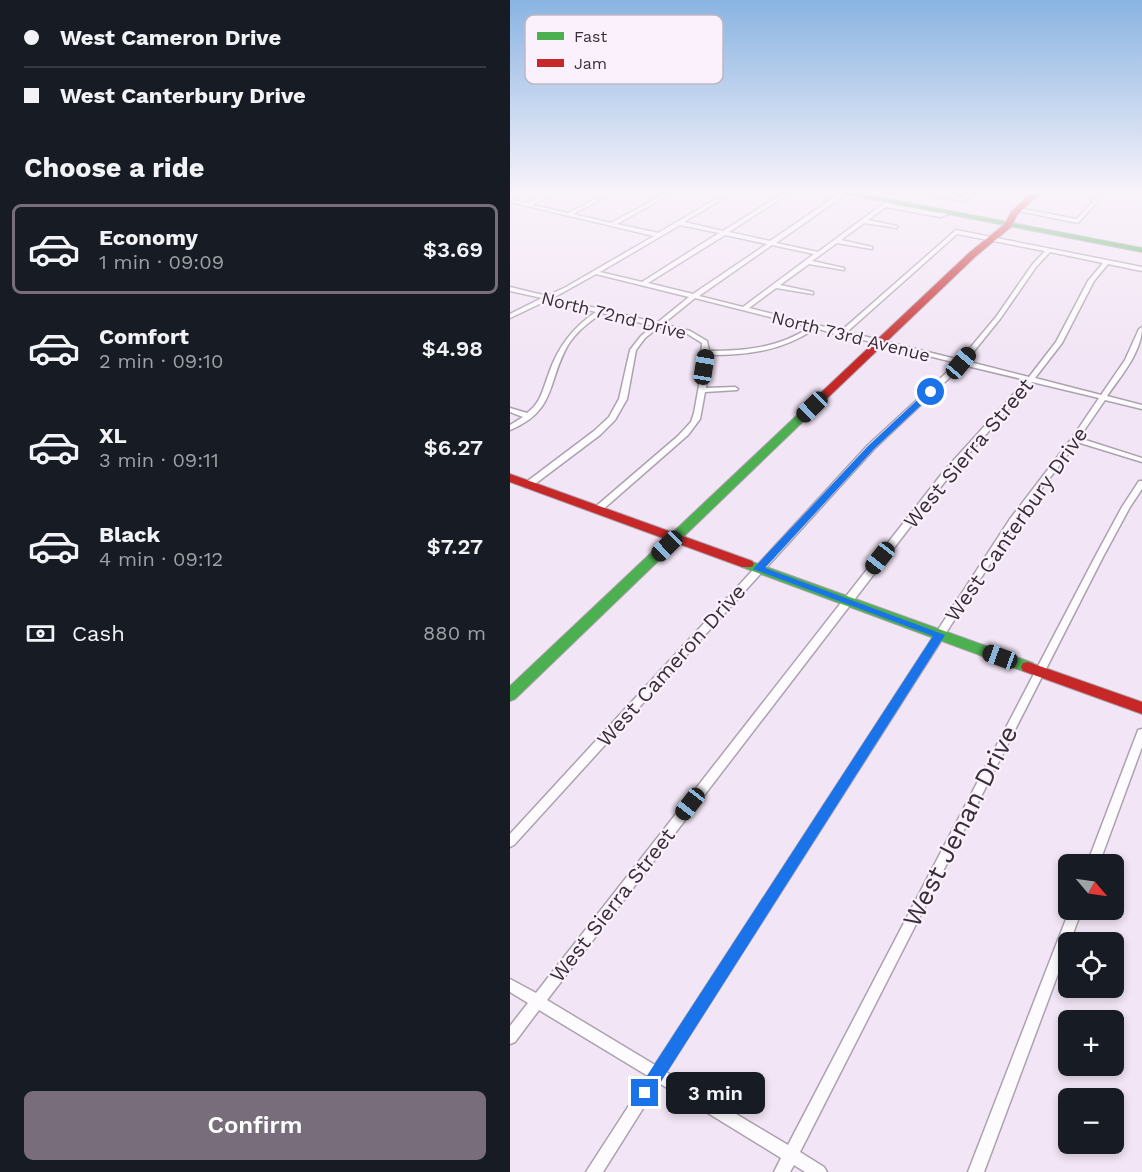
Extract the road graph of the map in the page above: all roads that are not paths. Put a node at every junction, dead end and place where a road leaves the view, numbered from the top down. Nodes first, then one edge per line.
1 (638, 247) edge
2 (703, 247) edge
3 (766, 247) edge
4 (787, 247) edge
5 (829, 247) edge
6 (864, 247) edge
7 (939, 247) edge
8 (983, 247) edge
9 (1032, 247) edge
10 (1124, 247) edge
11 (870, 248) dead end
12 (1049, 250) junction
13 (1142, 250) edge
14 (819, 254) junction
15 (1107, 261) junction
16 (808, 262) junction
17 (1142, 268) edge
18 (842, 269) dead end
19 (595, 272) junction
20 (644, 284) junction
21 (776, 286) junction
22 (510, 289) edge
23 (811, 293) dead end
24 (693, 297) junction
25 (547, 299) junction
26 (744, 309) junction
27 (603, 310) junction
28 (510, 316) edge
29 (657, 325) junction
30 (814, 327) junction
31 (1142, 329) edge
32 (840, 334) junction
33 (878, 344) junction
34 (769, 349) junction
35 (706, 353) junction
36 (776, 355) dead end
37 (961, 363) junction
38 (1030, 380) junction
39 (735, 389) dead end
40 (702, 390) junction
41 (1102, 397) junction
42 (1142, 407) edge
43 (510, 410) edge
44 (528, 416) junction
45 (510, 428) edge
46 (1075, 439) junction
47 (1142, 460) edge
48 (510, 478) edge
49 (1142, 483) edge
50 (528, 485) junction
51 (597, 510) junction
52 (676, 538) junction
53 (758, 569) junction
54 (846, 601) junction
55 (939, 635) junction
56 (1040, 671) junction
57 (510, 695) edge
58 (1142, 708) edge
59 (1142, 733) edge
60 (510, 842) edge
61 (1097, 854) edge
62 (1072, 920) edge
63 (510, 985) edge
64 (537, 1002) junction
65 (510, 1037) edge
66 (657, 1073) junction
67 (791, 1155) junction
68 (594, 1172) edge
69 (782, 1172) edge
70 (819, 1172) edge
71 (976, 1172) edge

1 - 19 street
2 - 20 street
3 - 24 street
4 - 14 street
5 - 14 street
6 - 11 street
7 - 32 street
8 - 33 street
9 - 12 street
10 - 13 street
12 - 15 street
12 - 37 street, West Cameron Drive
14 - 16 street
15 - 17 street
15 - 38 street, West Sierra Street
16 - 18 street
16 - 21 street
19 - 20 street, North 73rd Avenue
19 - 25 street
20 - 24 street, North 73rd Avenue
21 - 23 street
21 - 26 street
22 - 25 street, North 72nd Drive
24 - 26 street, North 73rd Avenue
24 - 29 street
25 - 27 street, North 72nd Drive
25 - 28 street
26 - 30 street, North 73rd Avenue
27 - 29 street, North 72nd Drive
27 - 44 street
29 - 35 street, North 72nd Drive
29 - 50 street
30 - 32 street, North 73rd Avenue
30 - 34 street
31 - 41 street, West Canterbury Drive
32 - 33 street, North 73rd Avenue
33 - 37 street, North 73rd Avenue
33 - 52 street
34 - 35 street
34 - 36 street
35 - 40 street
37 - 38 street, North 73rd Avenue
37 - 53 street, West Cameron Drive
38 - 41 street, North 73rd Avenue
38 - 54 street, West Sierra Street
39 - 40 street
40 - 51 street
41 - 42 street, North 73rd Avenue
41 - 46 street, West Canterbury Drive
43 - 44 street
44 - 45 street
46 - 47 street
46 - 55 street, West Canterbury Drive
48 - 50 street
49 - 56 street, West Jenan Drive
50 - 51 street
51 - 52 street
52 - 53 street
52 - 57 street
53 - 54 street
53 - 60 street, West Cameron Drive
54 - 55 street
54 - 64 street, West Sierra Street
55 - 56 street
55 - 66 street, West Canterbury Drive
56 - 58 street
56 - 67 street, West Jenan Drive
59 - 61 street
62 - 71 street
63 - 64 street
64 - 65 street, West Sierra Street
64 - 66 street
66 - 67 street
66 - 68 street, West Canterbury Drive
67 - 69 street, West Jenan Drive
67 - 70 street

